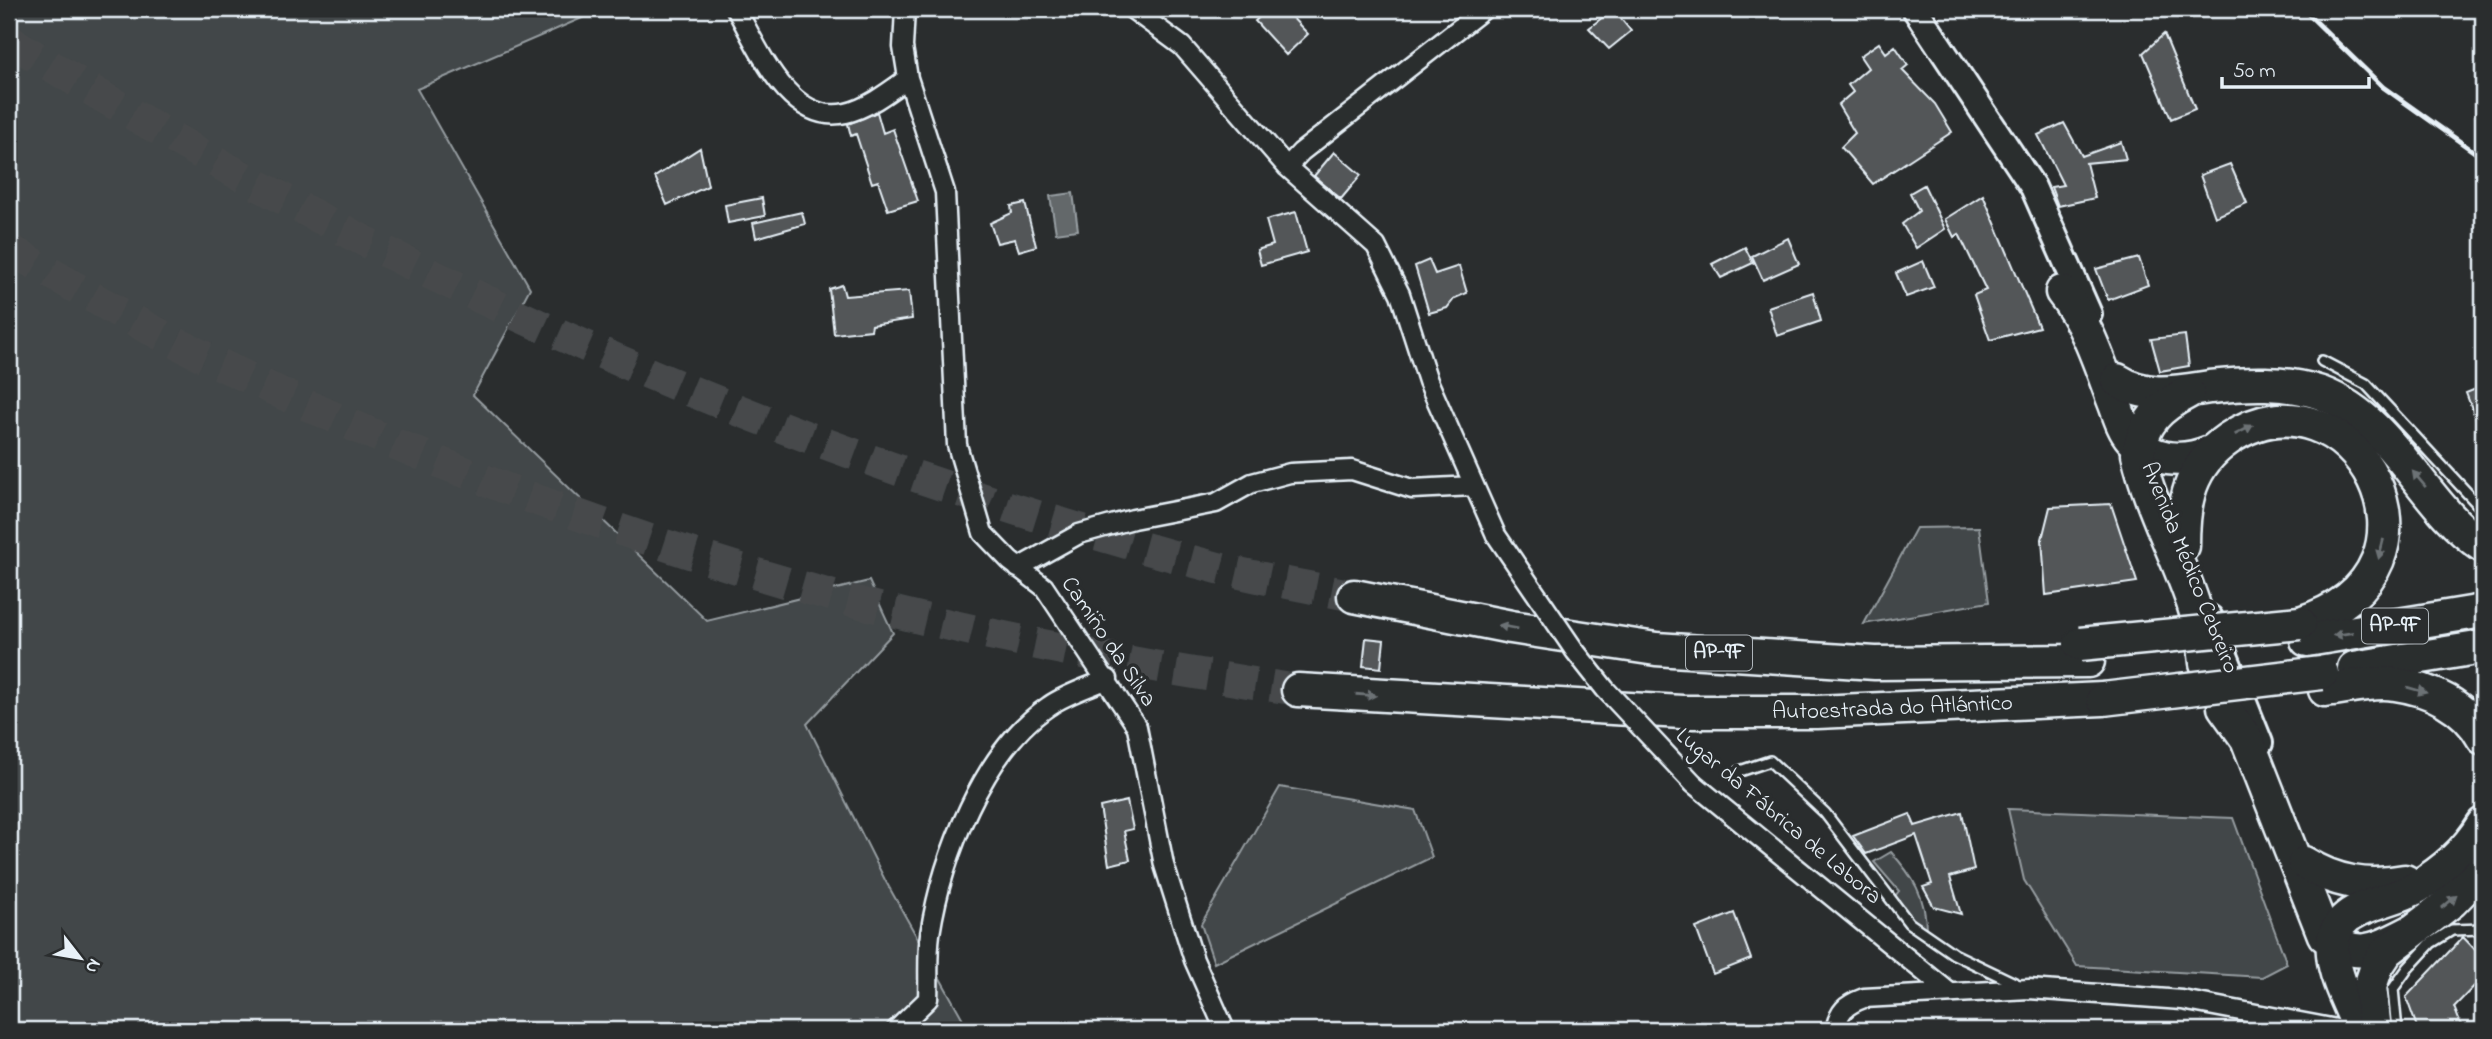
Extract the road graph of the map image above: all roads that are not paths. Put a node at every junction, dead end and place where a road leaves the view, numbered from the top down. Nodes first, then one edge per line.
1 (736, 9) edge
2 (905, 9) edge
3 (1132, 9) edge
4 (1484, 9) edge
5 (1914, 9) edge
6 (908, 78) junction
7 (1987, 116) junction
8 (1287, 167) junction
9 (2062, 292) junction
10 (2322, 361) dead end
11 (2117, 380) junction
12 (2189, 391) junction
13 (2140, 445) junction
14 (2210, 452) junction
15 (1474, 486) junction
16 (2483, 510) edge
17 (2483, 545) edge
18 (2182, 546) junction
19 (1018, 568) junction
20 (1354, 596) tunnel mouth
21 (2483, 611) edge
22 (2303, 632) junction
23 (2483, 647) edge
24 (2206, 663) junction
25 (1108, 679) junction
26 (2323, 682) junction
27 (1298, 691) tunnel mouth
28 (2224, 707) junction
29 (2483, 738) edge
30 (1740, 771) dead end
31 (2483, 824) edge
32 (2446, 869) junction
33 (2483, 869) edge
34 (2299, 877) junction
35 (2483, 929) edge
36 (2411, 932) junction
37 (2334, 943) junction
38 (2029, 989) junction
39 (1950, 993) junction
40 (896, 1030) edge
41 (1225, 1030) edge
42 (1835, 1030) edge
43 (2342, 1030) edge
44 (2349, 1030) edge
45 (2360, 1030) edge
46 (2373, 1030) edge
47 (2398, 1030) edge

1 - 6 street
2 - 6 street, Camiño da Silva
3 - 8 street, Lugar da Fábrica de Labora
4 - 8 street
5 - 7 main road, Avenida Médico Cebreiro
6 - 19 street, Camiño da Silva
7 - 9 main road, Avenida Médico Cebreiro
7 - 11 main road, Avenida Médico Cebreiro
8 - 15 street, Lugar da Fábrica de Labora
9 - 13 highway
9 - 24 main road, Avenida Médico Cebreiro
10 - 16 lane
11 - 12 highway
11 - 13 main road, Avenida Médico Cebreiro
12 - 13 highway
17 -> 12 highway
13 - 14 highway
13 - 18 main road, Avenida Médico Cebreiro
13 - 24 highway
14 - 18 highway
14 -> 22 highway
15 - 19 street
15 - 39 street, Lugar da Fábrica de Labora, bridge
18 - 34 main road, Avenida Médico Cebreiro
19 - 25 street, Camiño da Silva
22 -> 20 highway, AP-9F, bridge
21 -> 22 highway, AP-9F
23 - 26 highway, Autoestrada do Atlántico / AP-9F
24 - 28 main road, Avenida Médico Cebreiro
25 - 40 street
25 - 41 street, Camiño da Silva
27 -> 26 highway, Autoestrada do Atlántico / AP-9F, bridge
26 -> 29 highway
28 - 34 main road, Avenida Médico Cebreiro
28 - 37 highway
30 - 38 lane
31 - 32 highway
32 - 34 highway
32 - 37 highway
36 -> 33 highway
34 - 37 main road, Avenida Médico Cebreiro
34 - 44 main road
35 - 47 lane
36 - 37 highway
36 - 46 highway
37 - 45 highway
37 - 46 main road, Avenida Médico Cebreiro
38 - 39 street
38 - 43 street
39 - 42 street

